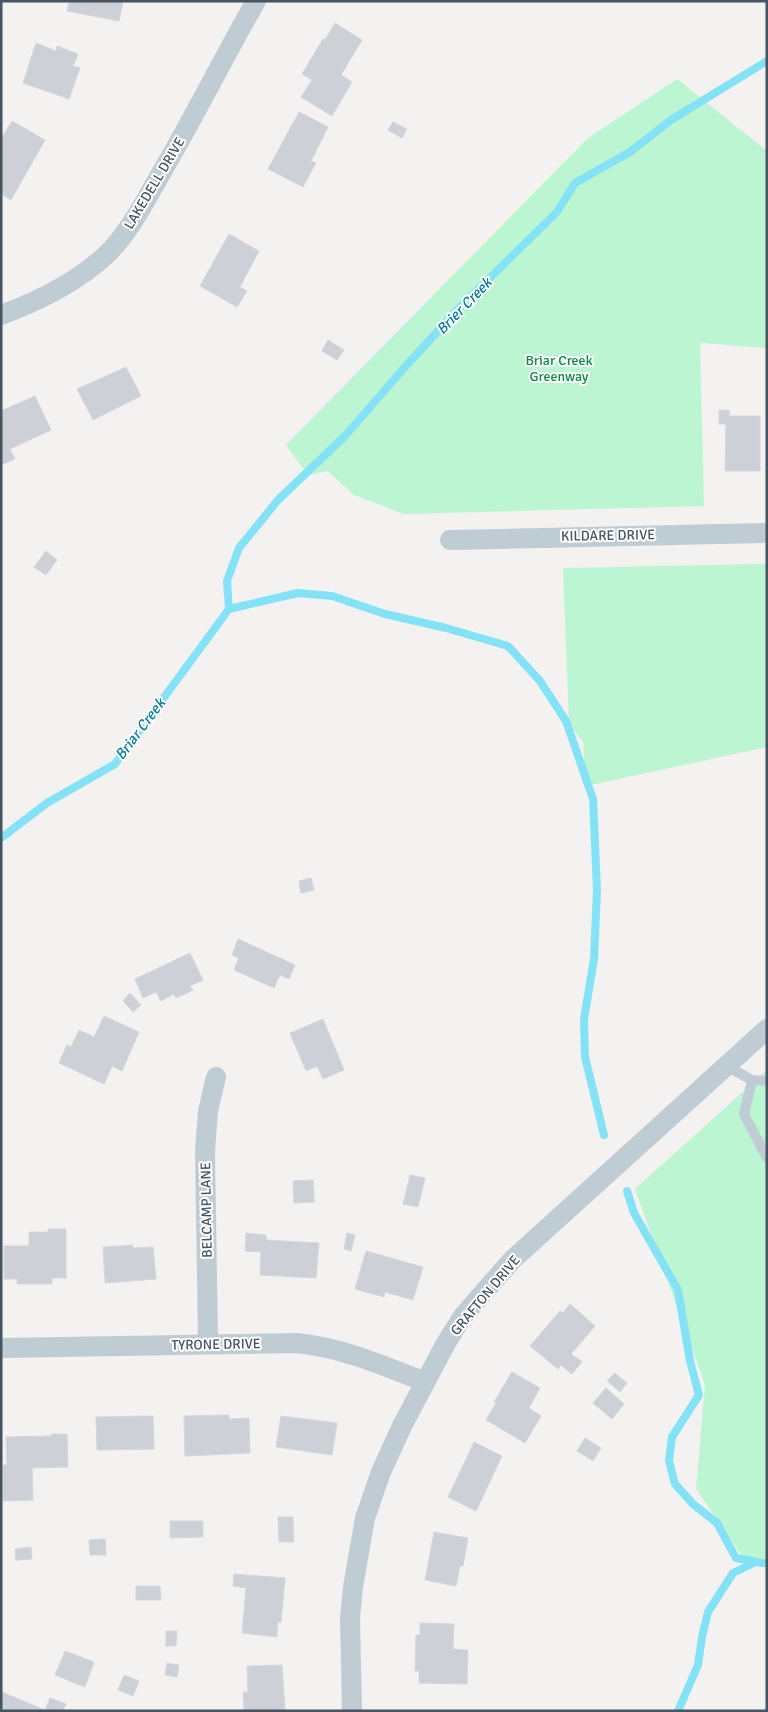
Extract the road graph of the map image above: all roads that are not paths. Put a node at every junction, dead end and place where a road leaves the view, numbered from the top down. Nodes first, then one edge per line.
1 (256, 1) edge
2 (1, 315) edge
3 (767, 533) edge
4 (450, 540) dead end
5 (767, 1028) edge
6 (726, 1066) junction
7 (216, 1077) dead end
8 (752, 1080) junction
9 (767, 1081) edge
10 (767, 1158) edge
11 (208, 1343) junction
12 (1, 1348) edge
13 (425, 1382) junction
14 (352, 1711) edge

1 - 2 street, LAKEDELL DRIVE
3 - 4 street, KILDARE DRIVE
5 - 6 street, GRAFTON DRIVE
6 - 8 lane
6 - 13 street, GRAFTON DRIVE
7 - 11 street, BELCAMP LANE
8 - 9 lane
8 - 10 lane
11 - 12 street, TYRONE DRIVE
11 - 13 street, TYRONE DRIVE
13 - 14 street, GRAFTON DRIVE

